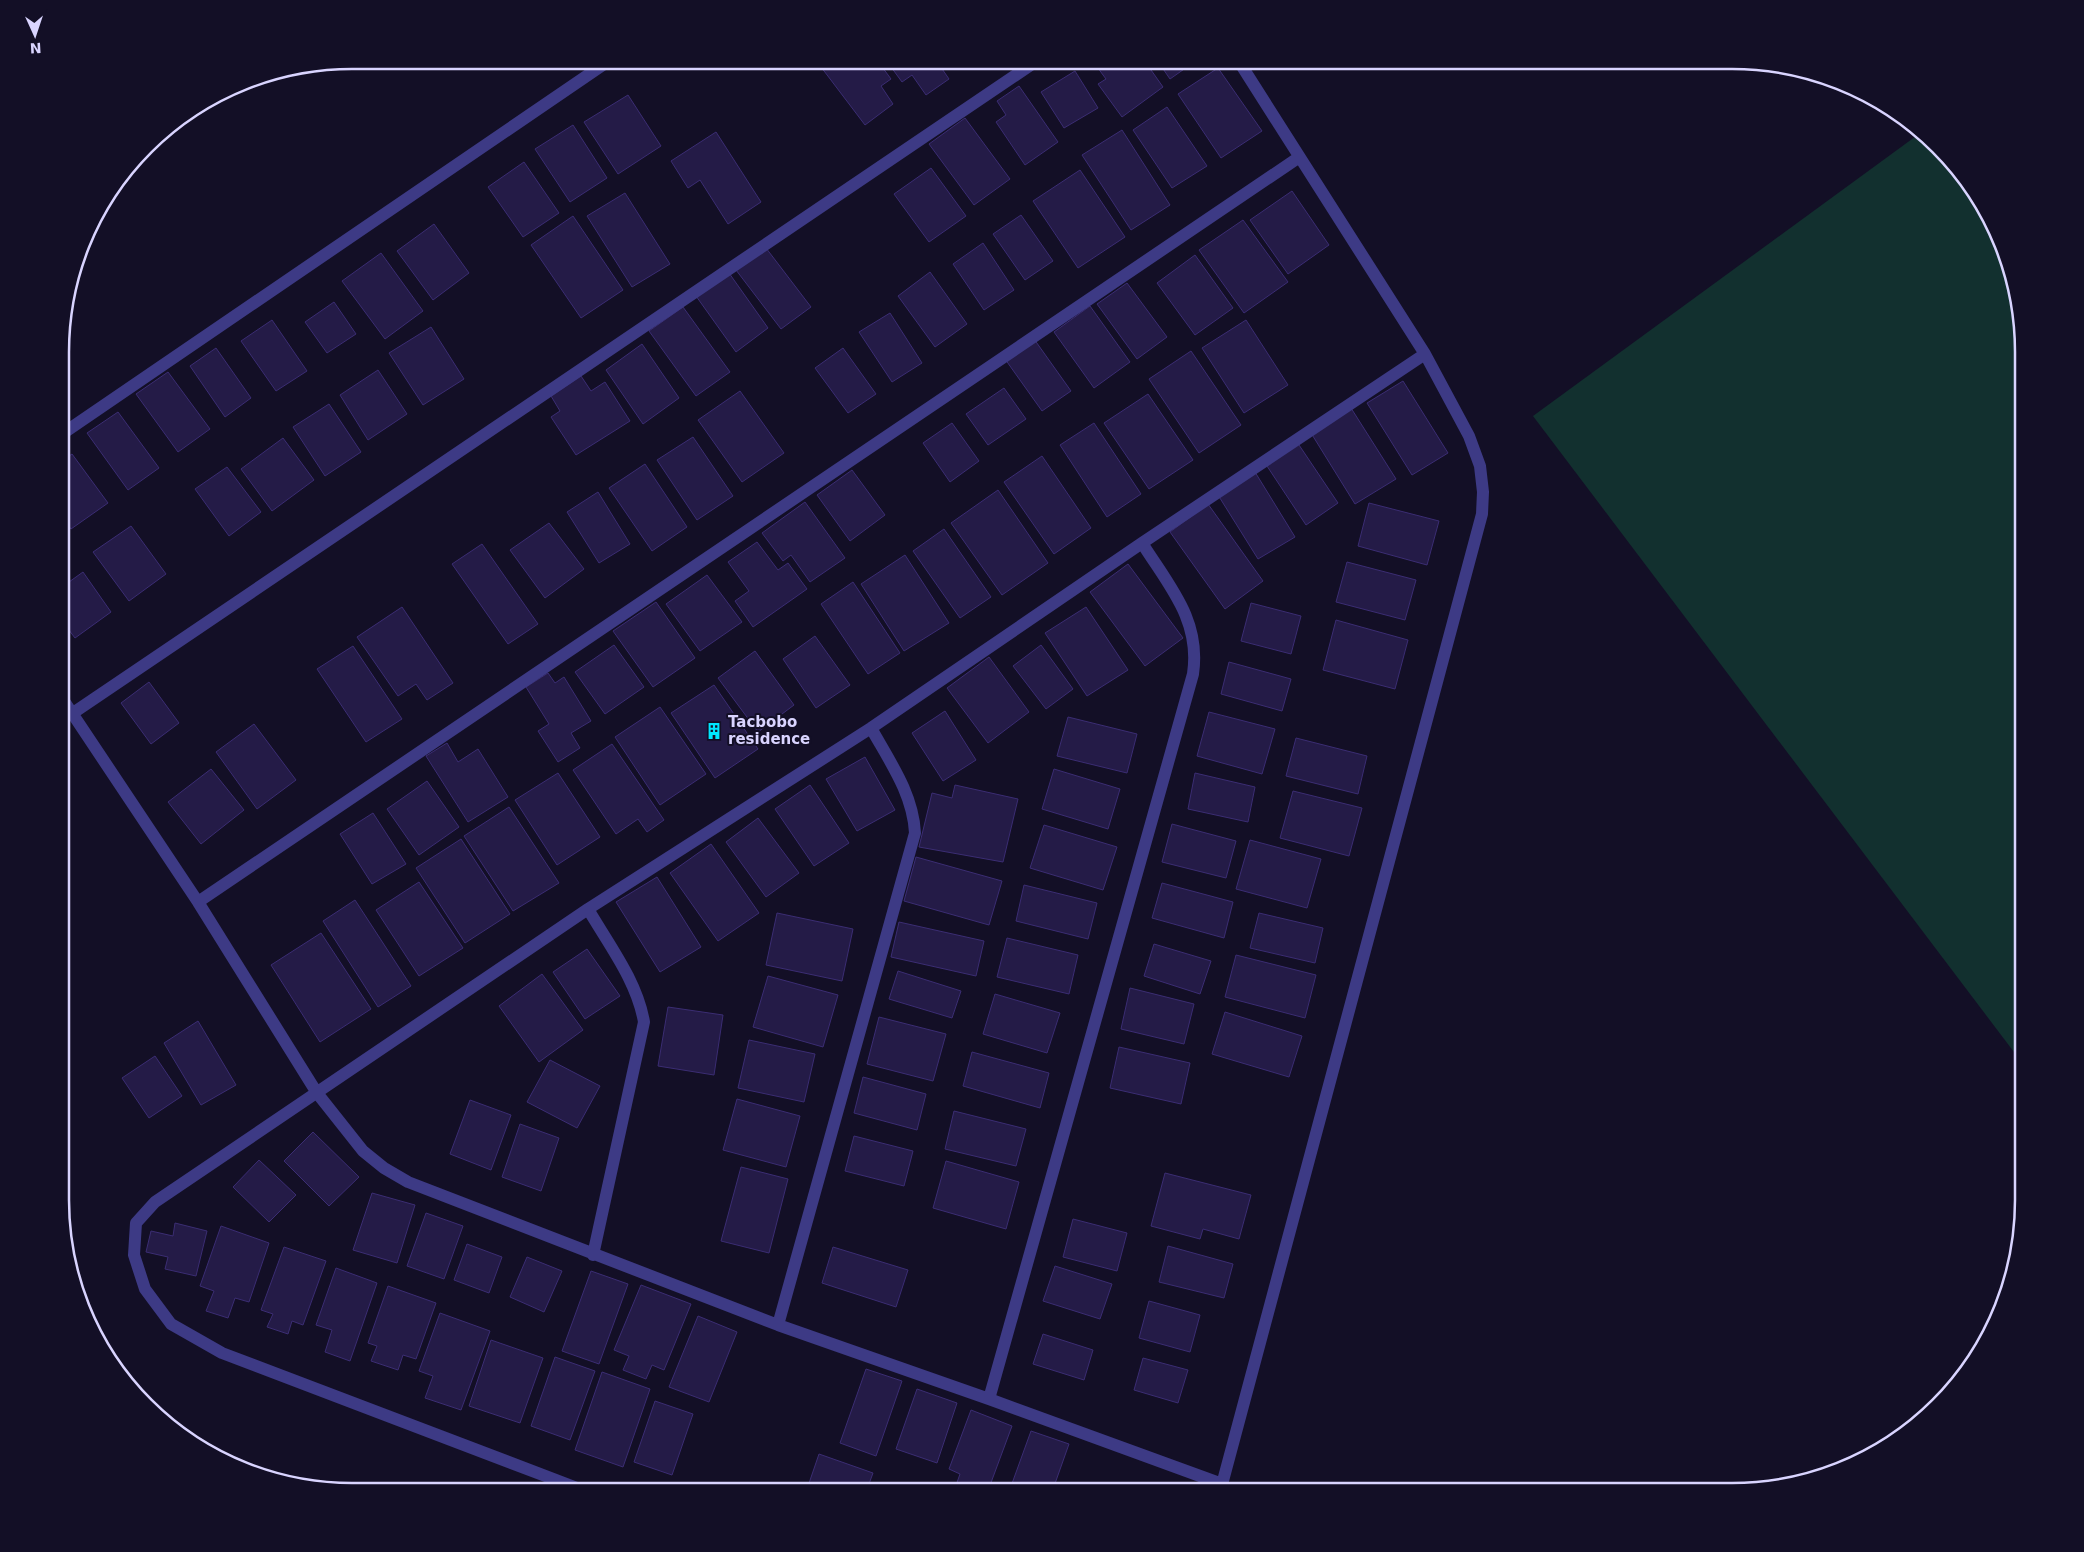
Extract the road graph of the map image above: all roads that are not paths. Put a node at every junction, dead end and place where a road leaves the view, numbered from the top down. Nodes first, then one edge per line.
1 (597, 69) edge
2 (1025, 69) edge
3 (1244, 69) edge
4 (1298, 158) junction
5 (1425, 354) junction
6 (69, 429) edge
7 (1142, 542) junction
8 (69, 708) edge
9 (73, 713) junction
10 (871, 728) junction
11 (198, 902) junction
12 (588, 909) junction
13 (317, 1093) junction
14 (593, 1255) junction
15 (778, 1325) junction
16 (989, 1399) junction
17 (561, 1483) edge
18 (1208, 1483) edge
19 (1222, 1483) edge

1 - 6 street
2 - 9 street
3 - 4 street
4 - 5 street
4 - 11 street
5 - 7 street
5 - 19 street
7 - 10 street
7 - 16 street
8 - 9 street
9 - 11 street
10 - 12 street
10 - 15 street
11 - 13 street
12 - 13 street
12 - 14 street
13 - 14 street
13 - 17 street
14 - 15 street
15 - 16 street
16 - 18 street

